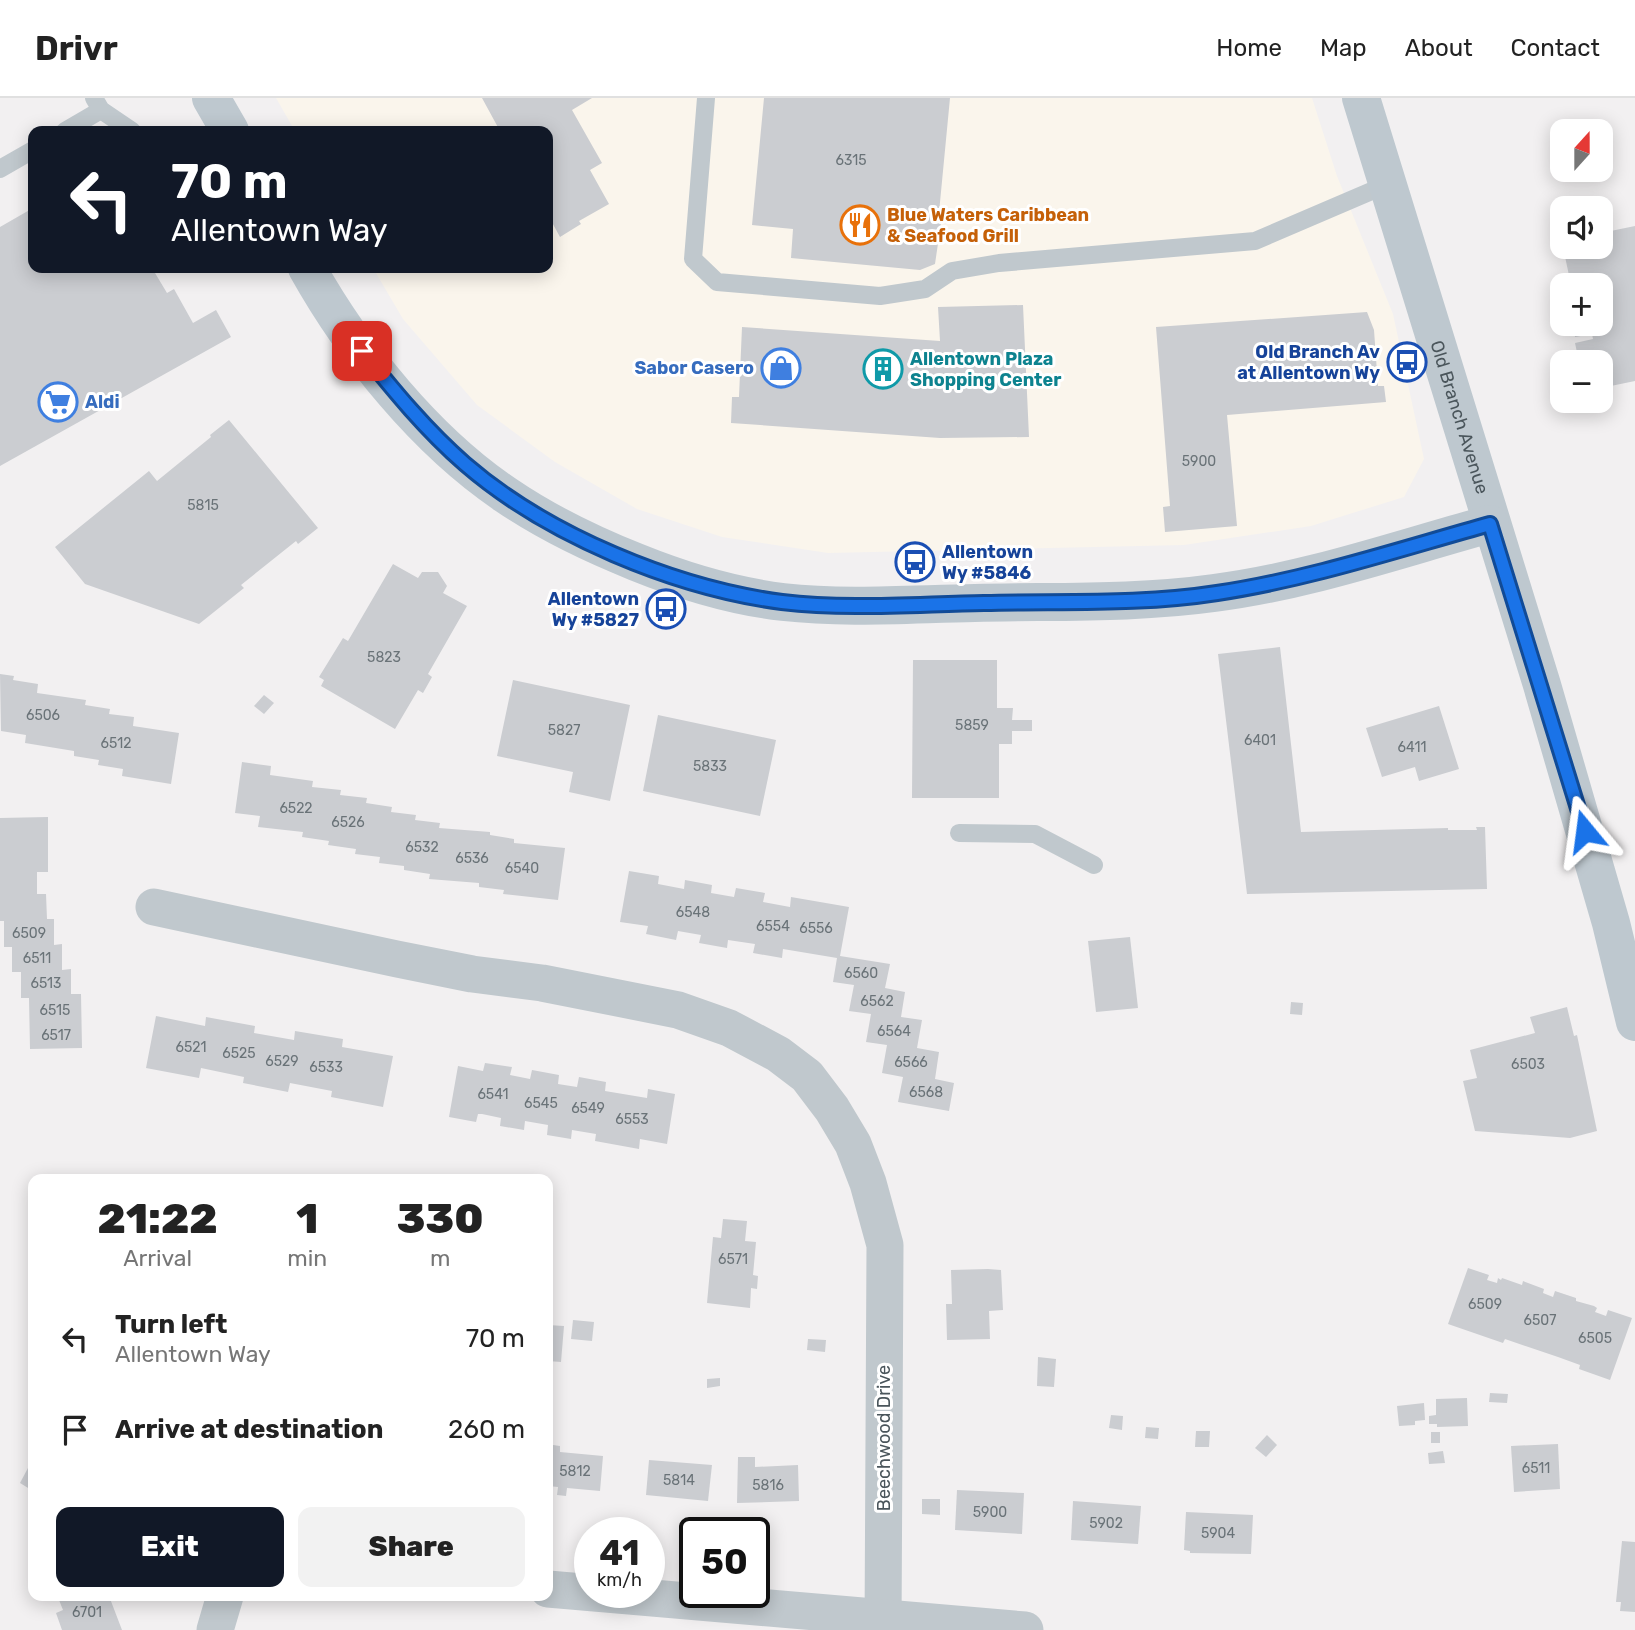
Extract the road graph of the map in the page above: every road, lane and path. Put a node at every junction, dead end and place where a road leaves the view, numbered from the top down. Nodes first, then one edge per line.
1 (211, 98) edge
2 (706, 98) edge
3 (1361, 98) edge
4 (97, 104) edge
5 (71, 126) edge
6 (126, 126) edge
7 (227, 126) edge
8 (28, 153) edge
9 (0, 169) edge
10 (1388, 184) junction
11 (310, 273) edge
12 (1490, 524) junction
13 (959, 834) dead end
14 (1094, 865) dead end
15 (154, 907) dead end
16 (1635, 1022) edge
17 (553, 1590) edge
18 (224, 1601) edge
19 (883, 1624) edge
20 (215, 1630) edge
21 (1025, 1630) edge

1 - 7 street
2 - 10 lane
3 - 10 street, Old Branch Avenue
4 - 5 lane
4 - 6 lane
8 - 9 lane
10 - 12 street, Old Branch Avenue
11 - 12 street
12 - 16 street, Old Branch Avenue
13 - 14 lane
15 - 19 street, Beechwood Drive
17 - 19 street
18 - 20 street
19 - 21 street

